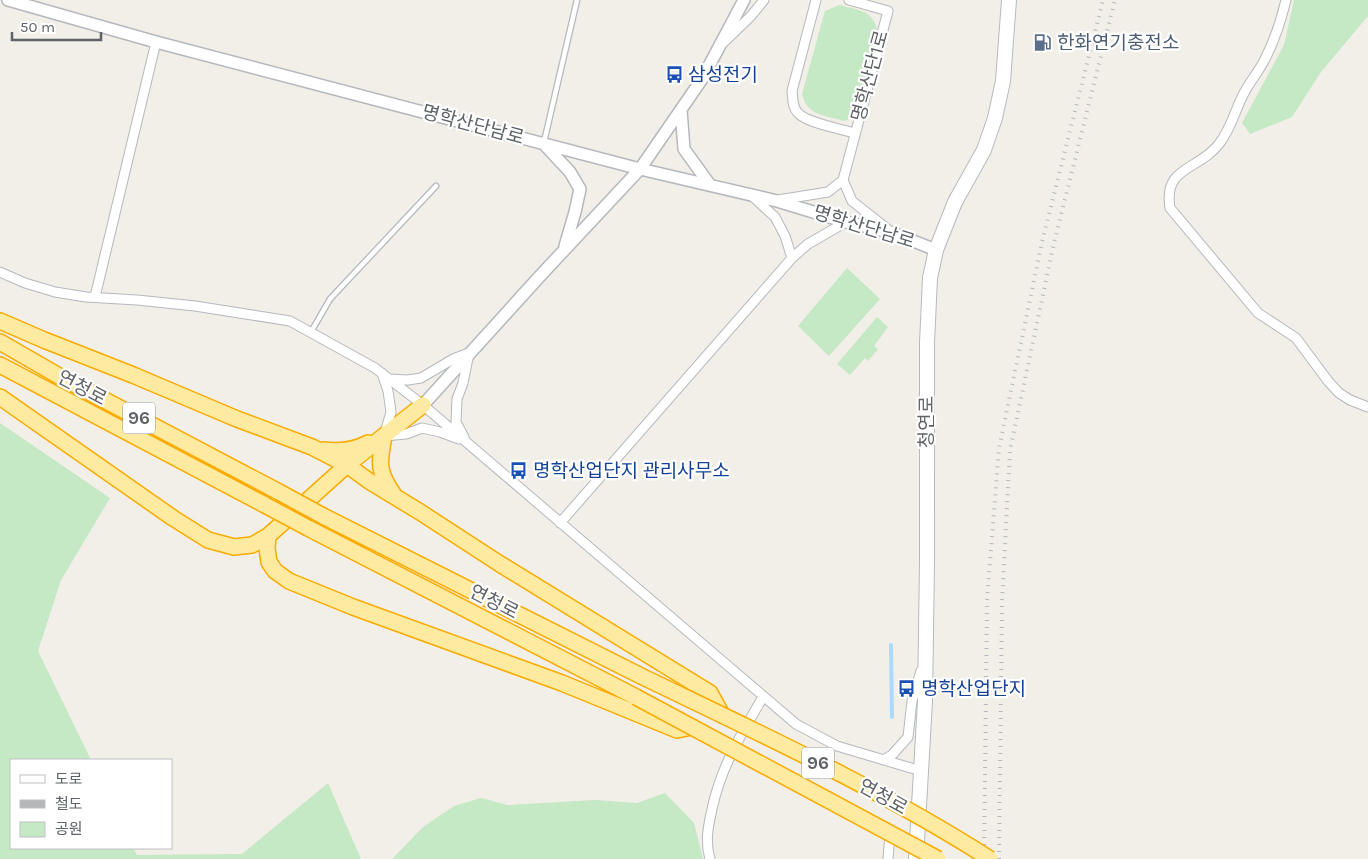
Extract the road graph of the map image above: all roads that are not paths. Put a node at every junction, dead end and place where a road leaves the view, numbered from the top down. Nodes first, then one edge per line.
1 (8, 0) edge
2 (577, 0) edge
3 (744, 0) edge
4 (764, 0) edge
5 (816, 0) edge
6 (849, 0) edge
7 (1009, 0) edge
8 (1286, 0) edge
9 (156, 42) junction
10 (722, 45) junction
11 (681, 110) junction
12 (855, 133) junction
13 (543, 143) junction
14 (640, 169) junction
15 (842, 180) junction
16 (710, 185) junction
17 (436, 186) dead end
18 (751, 195) junction
19 (777, 201) junction
20 (846, 222) junction
21 (893, 233) junction
22 (564, 250) junction
23 (936, 250) junction
24 (792, 258) junction
25 (0, 272) edge
26 (95, 297) junction
27 (0, 320) edge
28 (312, 332) junction
29 (0, 342) edge
30 (470, 354) junction
31 (0, 365) edge
32 (382, 373) junction
33 (390, 379) junction
34 (0, 397) edge
35 (423, 405) junction
36 (1368, 407) edge
37 (384, 436) junction
38 (466, 442) junction
39 (316, 450) junction
40 (347, 465) junction
41 (396, 497) junction
42 (560, 523) junction
43 (268, 536) junction
44 (925, 656) junction
45 (763, 697) junction
46 (633, 704) junction
47 (722, 715) junction
48 (883, 760) junction
49 (921, 771) junction
50 (890, 834) junction
51 (710, 859) edge
52 (888, 859) edge
53 (916, 859) edge
54 (938, 859) edge
55 (990, 859) edge

1 - 9 street, 명학산단남로
2 - 13 lane
3 - 10 street
4 - 10 street
5 - 12 street
6 - 12 street, 명학산단1로
7 - 23 main road, 청연로
8 - 36 street
9 - 13 street, 명학산단남로
9 - 26 street
10 - 11 street
11 - 14 street
11 - 16 street
12 - 15 street, 명학산단1로
13 - 14 street, 명학산단남로
13 - 22 street
14 - 16 street, 명학산단남로
14 - 22 street
15 - 19 street
15 - 21 street
16 - 18 street, 명학산단남로
17 - 28 lane
18 - 19 street, 명학산단남로
18 - 24 street
19 - 20 street, 명학산단남로
20 - 21 street, 명학산단남로
20 - 24 street
21 - 23 street, 명학산단남로
22 - 30 street
23 - 44 main road, 청연로
24 - 42 street
25 - 26 street
26 - 28 street
27 - 39 highway
28 - 32 street
29 - 47 highway, 연청로 / 96, bridge
30 - 33 street
30 - 35 street
30 - 38 street
31 - 46 highway, 연청로 / 96, bridge
32 - 33 street
32 - 37 street
33 - 35 street
34 - 43 highway
35 - 37 highway
35 - 38 street
37 - 38 street
37 - 39 highway
37 - 40 highway
37 - 41 highway
38 - 42 street
39 - 40 highway
40 - 41 highway
40 - 43 highway
41 - 47 highway
42 - 45 street
43 - 46 highway
44 - 48 street
44 - 49 main road, 청연로
45 - 48 street
45 - 51 street
46 - 50 highway, 연청로 / 96, bridge
47 - 55 highway, 연청로 / 96, bridge
48 - 49 street
49 - 53 main road, 청연로
50 - 52 street
50 - 54 highway, 연청로 / 96, bridge

